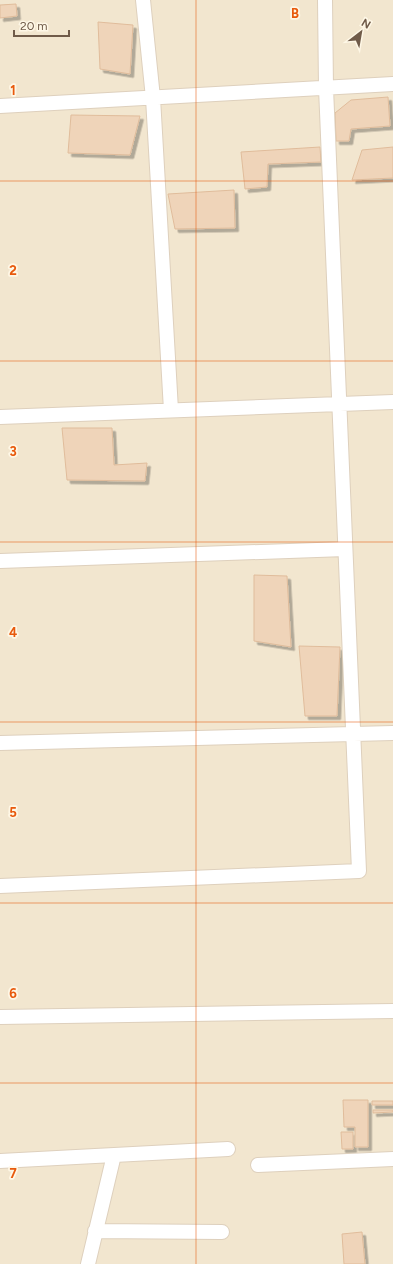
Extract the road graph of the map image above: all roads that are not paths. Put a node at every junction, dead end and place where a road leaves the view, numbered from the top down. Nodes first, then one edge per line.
1 (143, 0) edge
2 (325, 0) edge
3 (393, 84) edge
4 (326, 88) junction
5 (153, 98) junction
6 (0, 106) edge
7 (393, 402) edge
8 (339, 404) junction
9 (171, 410) junction
10 (0, 417) edge
11 (345, 549) junction
12 (0, 561) edge
13 (393, 733) edge
14 (353, 734) junction
15 (0, 743) edge
16 (0, 886) edge
17 (393, 1011) edge
18 (0, 1017) edge
19 (228, 1149) dead end
20 (114, 1155) junction
21 (393, 1159) edge
22 (0, 1160) edge
23 (258, 1165) dead end
24 (95, 1231) junction
25 (222, 1232) dead end
26 (88, 1264) edge

1 - 5 street
2 - 4 street
3 - 4 street
4 - 5 street
4 - 8 street
5 - 6 street
5 - 9 street
7 - 8 street
8 - 9 street
8 - 11 street
9 - 10 street
11 - 12 street
11 - 14 street
13 - 14 street
14 - 15 street
14 - 16 street
17 - 18 street
19 - 20 street
20 - 22 street
20 - 24 street
21 - 23 street
24 - 25 street
24 - 26 street

